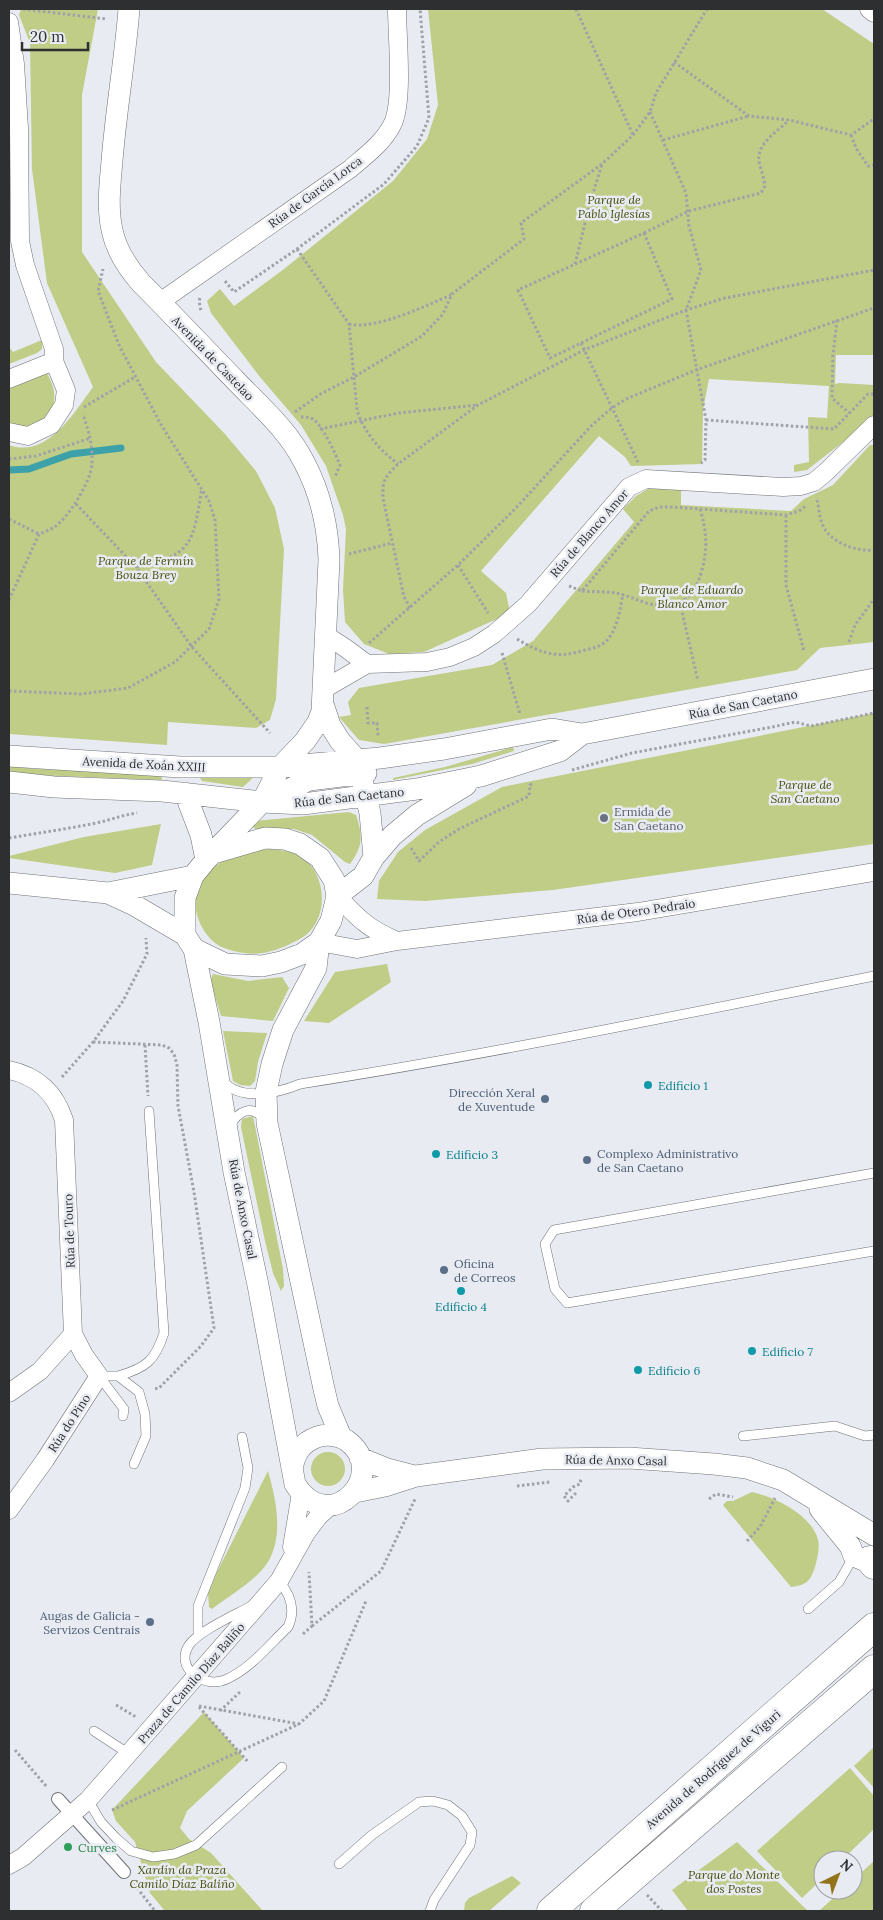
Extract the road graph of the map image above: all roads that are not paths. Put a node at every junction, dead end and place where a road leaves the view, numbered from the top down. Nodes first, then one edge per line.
1 (130, 9) edge
2 (397, 9) edge
3 (869, 9) edge
4 (874, 13) edge
5 (9, 22) edge
6 (160, 302) junction
7 (54, 361) junction
8 (9, 378) edge
9 (874, 426) edge
10 (9, 432) edge
11 (327, 636) junction
12 (367, 664) junction
13 (874, 679) edge
14 (324, 698) junction
15 (582, 734) junction
16 (9, 756) edge
17 (280, 767) junction
18 (358, 767) junction
19 (481, 776) junction
20 (9, 782) edge
21 (184, 793) junction
22 (366, 797) junction
23 (262, 802) junction
24 (374, 857) junction
25 (204, 863) junction
26 (874, 872) edge
27 (9, 883) edge
28 (108, 893) junction
29 (337, 896) junction
30 (397, 941) junction
31 (190, 942) junction
32 (319, 942) junction
33 (874, 976) edge
34 (9, 1070) edge
35 (218, 1076) junction
36 (266, 1092) junction
37 (148, 1111) road end
38 (268, 1123) junction
39 (227, 1130) junction
40 (874, 1172) edge
41 (874, 1250) edge
42 (73, 1334) junction
43 (99, 1376) junction
44 (118, 1376) junction
45 (9, 1393) edge
46 (123, 1416) dead end
47 (743, 1436) dead end
48 (874, 1436) edge
49 (242, 1437) dead end
50 (341, 1437) junction
51 (360, 1458) junction
52 (134, 1464) dead end
53 (292, 1469) junction
54 (416, 1476) junction
55 (355, 1492) junction
56 (300, 1493) junction
57 (331, 1505) junction
58 (9, 1510) edge
59 (866, 1550) edge
60 (289, 1562) junction
61 (279, 1582) junction
62 (264, 1599) junction
63 (808, 1609) dead end
64 (874, 1627) edge
65 (198, 1636) junction
66 (874, 1669) edge
67 (196, 1677) junction
68 (94, 1731) dead end
69 (129, 1754) junction
70 (282, 1767) dead end
71 (58, 1798) road end
72 (88, 1800) junction
73 (71, 1814) junction
74 (339, 1864) dead end
75 (9, 1865) edge
76 (124, 1872) road end
77 (430, 1911) edge
78 (551, 1911) edge
79 (594, 1911) edge

1 - 6 street, Avenida de Castelao
2 - 6 street, Rúa de García Lorca
3 - 4 street
5 - 7 street
6 - 11 street, Avenida de Castelao
7 - 8 street
7 - 10 street
9 - 12 street, Rúa de Blanco Amor
11 - 12 street
11 - 14 street, Avenida de Castelao
12 - 14 street, Rúa de Blanco Amor
13 - 15 street, Rúa de San Caetano
14 - 17 street
14 - 18 street
15 - 18 street, Rúa de San Caetano
15 - 19 street, Rúa de San Caetano
16 - 17 street, Avenida de Xoán XXIII
17 - 18 street, Rúa de San Caetano
17 - 23 street
18 - 22 street
18 - 23 street, Rúa de San Caetano
19 - 22 street, Rúa de San Caetano
19 - 24 street
20 - 21 street
21 - 23 street
21 - 25 street
22 - 23 street, Rúa de San Caetano
22 - 24 street
23 - 25 street
24 - 29 street
25 - 28 street
25 - 29 street
25 - 31 street
26 - 30 street, Rúa de Otero Pedraio
27 - 28 street
28 - 31 street
29 - 30 street
29 - 32 street
30 - 32 street, Rúa de Otero Pedraio
31 - 32 street
31 - 35 street, Rúa de Anxo Casal
32 - 36 street, Rúa de Anxo Casal
33 - 36 lane
34 - 42 street, Rúa de Touro
35 - 36 lane
35 - 39 street, Rúa de Anxo Casal
36 - 38 street, Rúa de Anxo Casal
37 - 44 lane
38 - 39 lane
38 - 50 street, Rúa de Anxo Casal
39 - 53 street, Rúa de Anxo Casal
40 - 41 lane
42 - 43 street
42 - 45 street
43 - 44 lane
43 - 46 lane
43 - 58 street, Rúa do Pino
44 - 52 lane
47 - 48 lane
49 - 65 lane
50 - 51 street, Rúa de Anxo Casal
50 - 53 street
51 - 54 street, Rúa de Anxo Casal
51 - 55 street
53 - 56 street, Rúa de Anxo Casal
54 - 55 street, Rúa de Anxo Casal
54 - 59 street, Rúa de Anxo Casal
55 - 57 street, Rúa de Anxo Casal
56 - 57 street
56 - 60 street, Praza de Camilo Díaz Baliño
57 - 60 street, Praza de Camilo Díaz Baliño
59 - 63 lane
60 - 61 street, Praza de Camilo Díaz Baliño
61 - 62 street, Praza de Camilo Díaz Baliño
61 - 67 lane
62 - 65 lane
62 - 67 street, Praza de Camilo Díaz Baliño
64 - 78 main road, Avenida de Rodríguez de Viguri
65 - 67 lane
66 - 79 main road
67 - 69 street, Praza de Camilo Díaz Baliño
68 - 69 lane
69 - 72 street, Praza de Camilo Díaz Baliño
70 - 72 lane
71 - 73 street
72 - 73 street, Praza de Camilo Díaz Baliño
73 - 75 street, Praza de Camilo Díaz Baliño
73 - 76 street
74 - 77 lane

